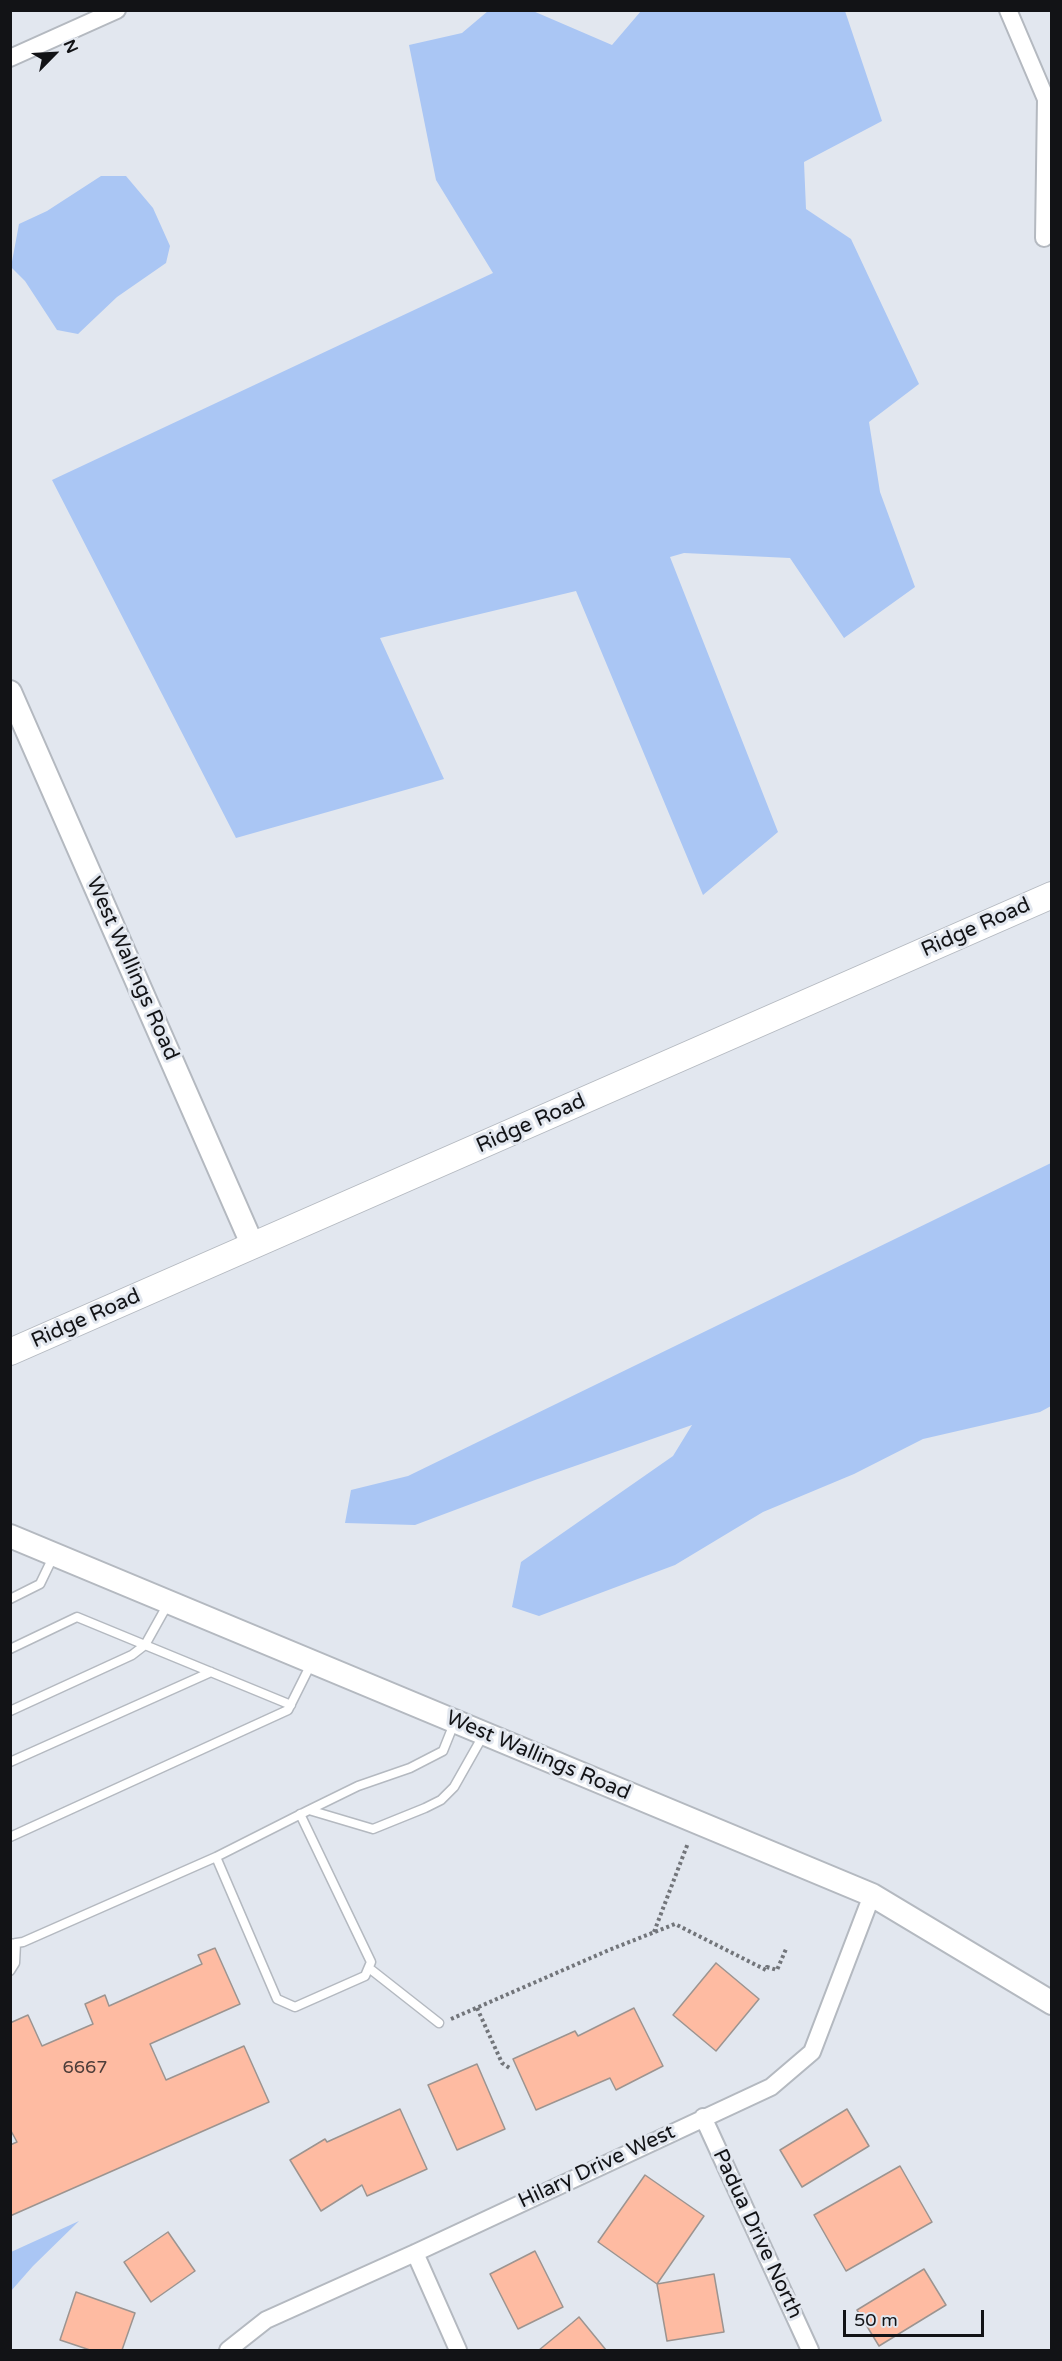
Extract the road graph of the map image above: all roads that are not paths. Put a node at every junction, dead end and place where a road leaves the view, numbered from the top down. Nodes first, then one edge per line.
1 (117, 10) edge
2 (1008, 10) edge
3 (10, 58) edge
4 (1044, 238) dead end
5 (10, 692) edge
6 (1052, 895) edge
7 (253, 1246) junction
8 (10, 1352) edge
9 (10, 1536) edge
10 (55, 1554) junction
11 (10, 1599) edge
12 (169, 1602) junction
13 (146, 1645) junction
14 (10, 1649) edge
15 (313, 1662) junction
16 (211, 1672) junction
17 (291, 1705) junction
18 (10, 1711) edge
19 (456, 1721) junction
20 (484, 1733) junction
21 (10, 1762) edge
22 (304, 1812) junction
23 (10, 1837) edge
24 (216, 1857) junction
25 (872, 1895) junction
26 (13, 1944) edge
27 (369, 1968) junction
28 (10, 1971) edge
29 (1052, 2002) edge
30 (439, 2023) road end
31 (703, 2117) junction
32 (415, 2253) junction
33 (228, 2350) edge
34 (458, 2350) edge
35 (810, 2350) edge

1 - 3 street
2 - 4 street
5 - 7 street, West Wallings Road
6 - 7 main road, Ridge Road
7 - 8 main road, Ridge Road
9 - 10 street, West Wallings Road
10 - 11 lane
10 - 12 street, West Wallings Road
12 - 13 lane
12 - 15 street, West Wallings Road
13 - 14 lane
13 - 16 lane
13 - 18 lane
15 - 17 lane
15 - 19 street, West Wallings Road
16 - 17 lane
16 - 21 lane
17 - 23 lane
19 - 20 street, West Wallings Road
19 - 22 lane
20 - 22 lane
20 - 25 street, West Wallings Road
22 - 24 lane
22 - 27 lane
24 - 26 lane
24 - 27 lane
25 - 29 street, West Wallings Road
25 - 31 street, Hilary Drive West
26 - 28 lane
27 - 30 lane
31 - 32 street, Hilary Drive West
31 - 35 street, Padua Drive North
32 - 33 street, Hilary Drive West
32 - 34 street

